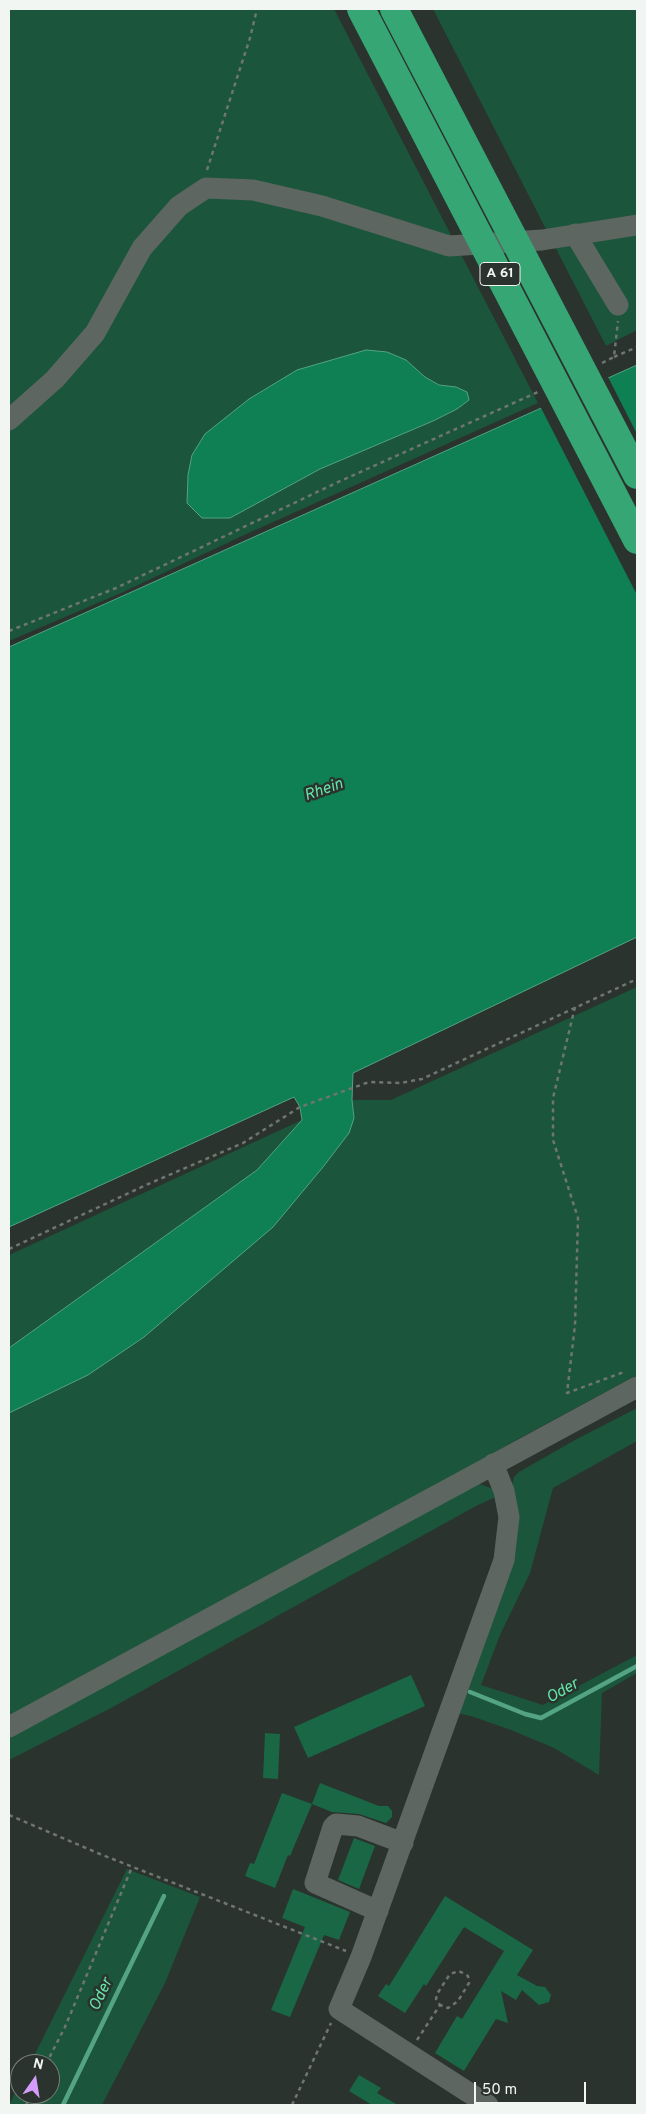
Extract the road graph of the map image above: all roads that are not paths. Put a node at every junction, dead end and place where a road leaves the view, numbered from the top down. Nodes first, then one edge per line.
1 (361, 9) edge
2 (394, 9) edge
3 (637, 225) edge
4 (575, 234) junction
5 (618, 305) road end
6 (9, 420) edge
7 (637, 475) edge
8 (637, 540) edge
9 (634, 1378) edge
10 (493, 1464) junction
11 (9, 1727) edge
12 (402, 1843) junction
13 (378, 1911) junction
14 (488, 2105) edge

1 - 8 highway, A 61
2 - 7 highway, A 61
3 - 4 street
4 - 5 street
4 - 6 street
9 - 10 street
10 - 11 street
10 - 12 street
12 - 13 street
12 - 13 street
13 - 14 street

